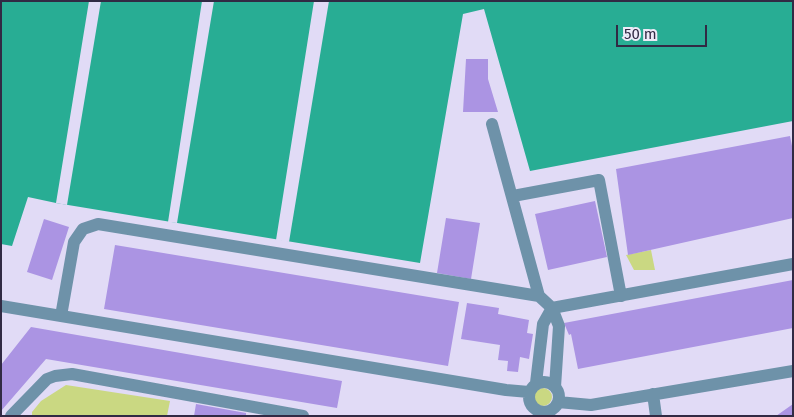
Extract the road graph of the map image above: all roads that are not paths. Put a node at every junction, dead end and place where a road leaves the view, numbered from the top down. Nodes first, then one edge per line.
1 (492, 124) dead end
2 (513, 196) junction
3 (793, 264) edge
4 (539, 296) junction
5 (621, 296) junction
6 (1, 306) edge
7 (552, 308) junction
8 (61, 316) junction
9 (793, 371) edge
10 (555, 387) junction
11 (653, 394) junction
12 (530, 399) edge
13 (553, 409) edge
14 (11, 416) edge
15 (302, 416) edge
16 (656, 416) edge

1 - 2 lane
2 - 4 lane
2 - 5 lane
3 - 5 lane
4 - 7 lane
4 - 8 lane
5 - 7 lane
6 - 8 lane
7 - 10 lane
7 - 12 lane
8 - 12 lane
9 - 11 lane
10 - 12 lane
10 - 13 lane
11 - 13 lane
11 - 16 lane
12 - 13 lane
14 - 15 lane

